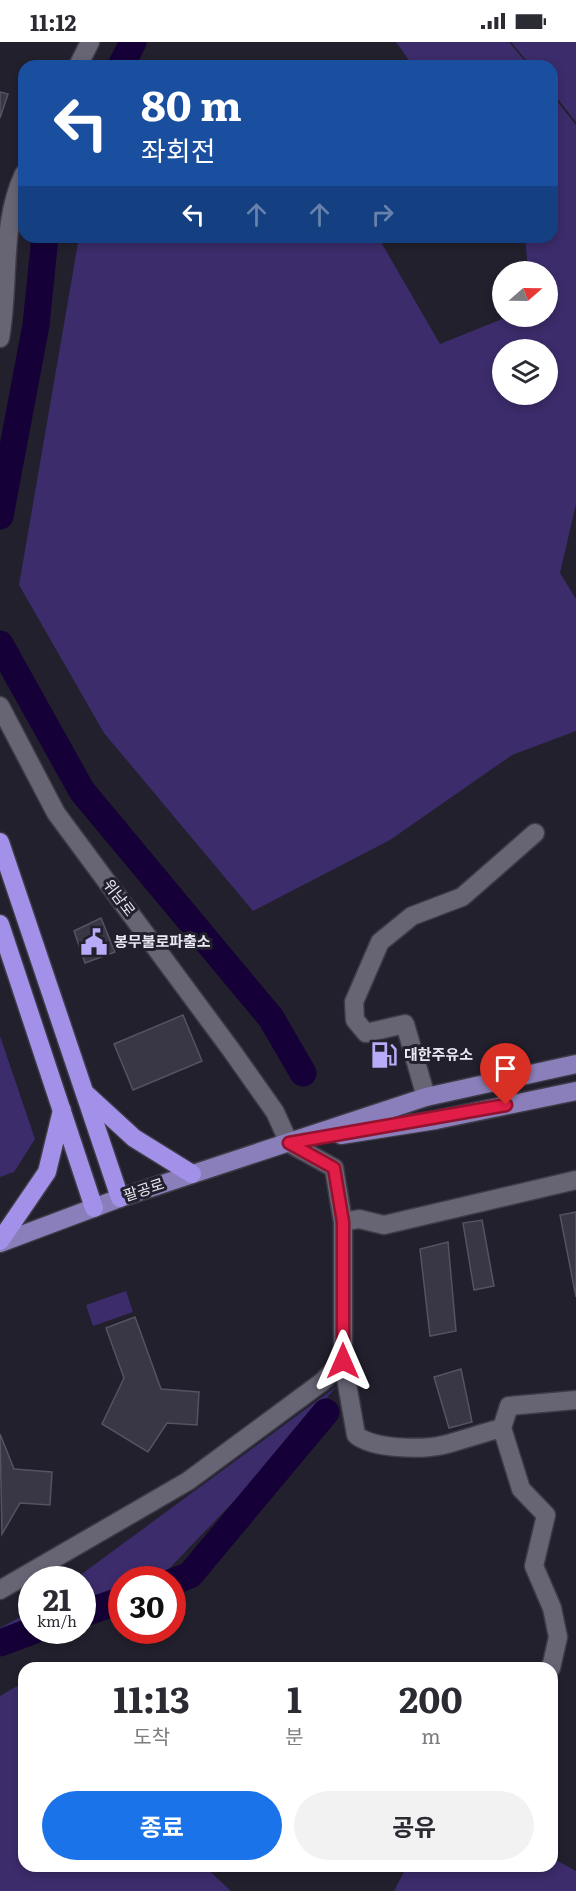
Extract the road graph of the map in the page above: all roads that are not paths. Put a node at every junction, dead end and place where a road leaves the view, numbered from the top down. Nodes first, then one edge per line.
1 (90, 42) edge
2 (81, 60) edge
3 (18, 186) edge
4 (3, 245) edge
5 (0, 338) edge
6 (0, 706) edge
7 (535, 833) dead end
8 (0, 842) edge
9 (0, 924) edge
10 (576, 1064) edge
11 (576, 1091) edge
12 (85, 1093) junction
13 (426, 1097) junction
14 (62, 1109) junction
15 (289, 1143) junction
16 (192, 1174) junction
17 (576, 1180) edge
18 (120, 1198) junction
19 (94, 1208) junction
20 (343, 1222) junction
21 (0, 1242) edge
22 (343, 1361) junction
23 (576, 1400) edge
24 (502, 1428) junction
25 (0, 1590) edge
26 (552, 1662) edge

1 - 2 street
3 - 4 street
4 - 5 street
6 - 15 street, 위남로
7 - 13 street
8 - 12 highway
9 - 14 highway
10 - 13 main road, 팔공로
11 - 15 main road, 팔공로
12 - 16 highway
12 - 18 highway
13 - 15 main road, 팔공로
14 - 19 highway
14 - 21 highway
15 - 16 main road, 팔공로
15 - 20 street
16 - 18 main road, 팔공로
17 - 20 street
18 - 19 main road, 팔공로
19 - 21 main road, 팔공로
20 - 22 street
22 - 24 street
22 - 25 street
23 - 24 street
24 - 26 street

